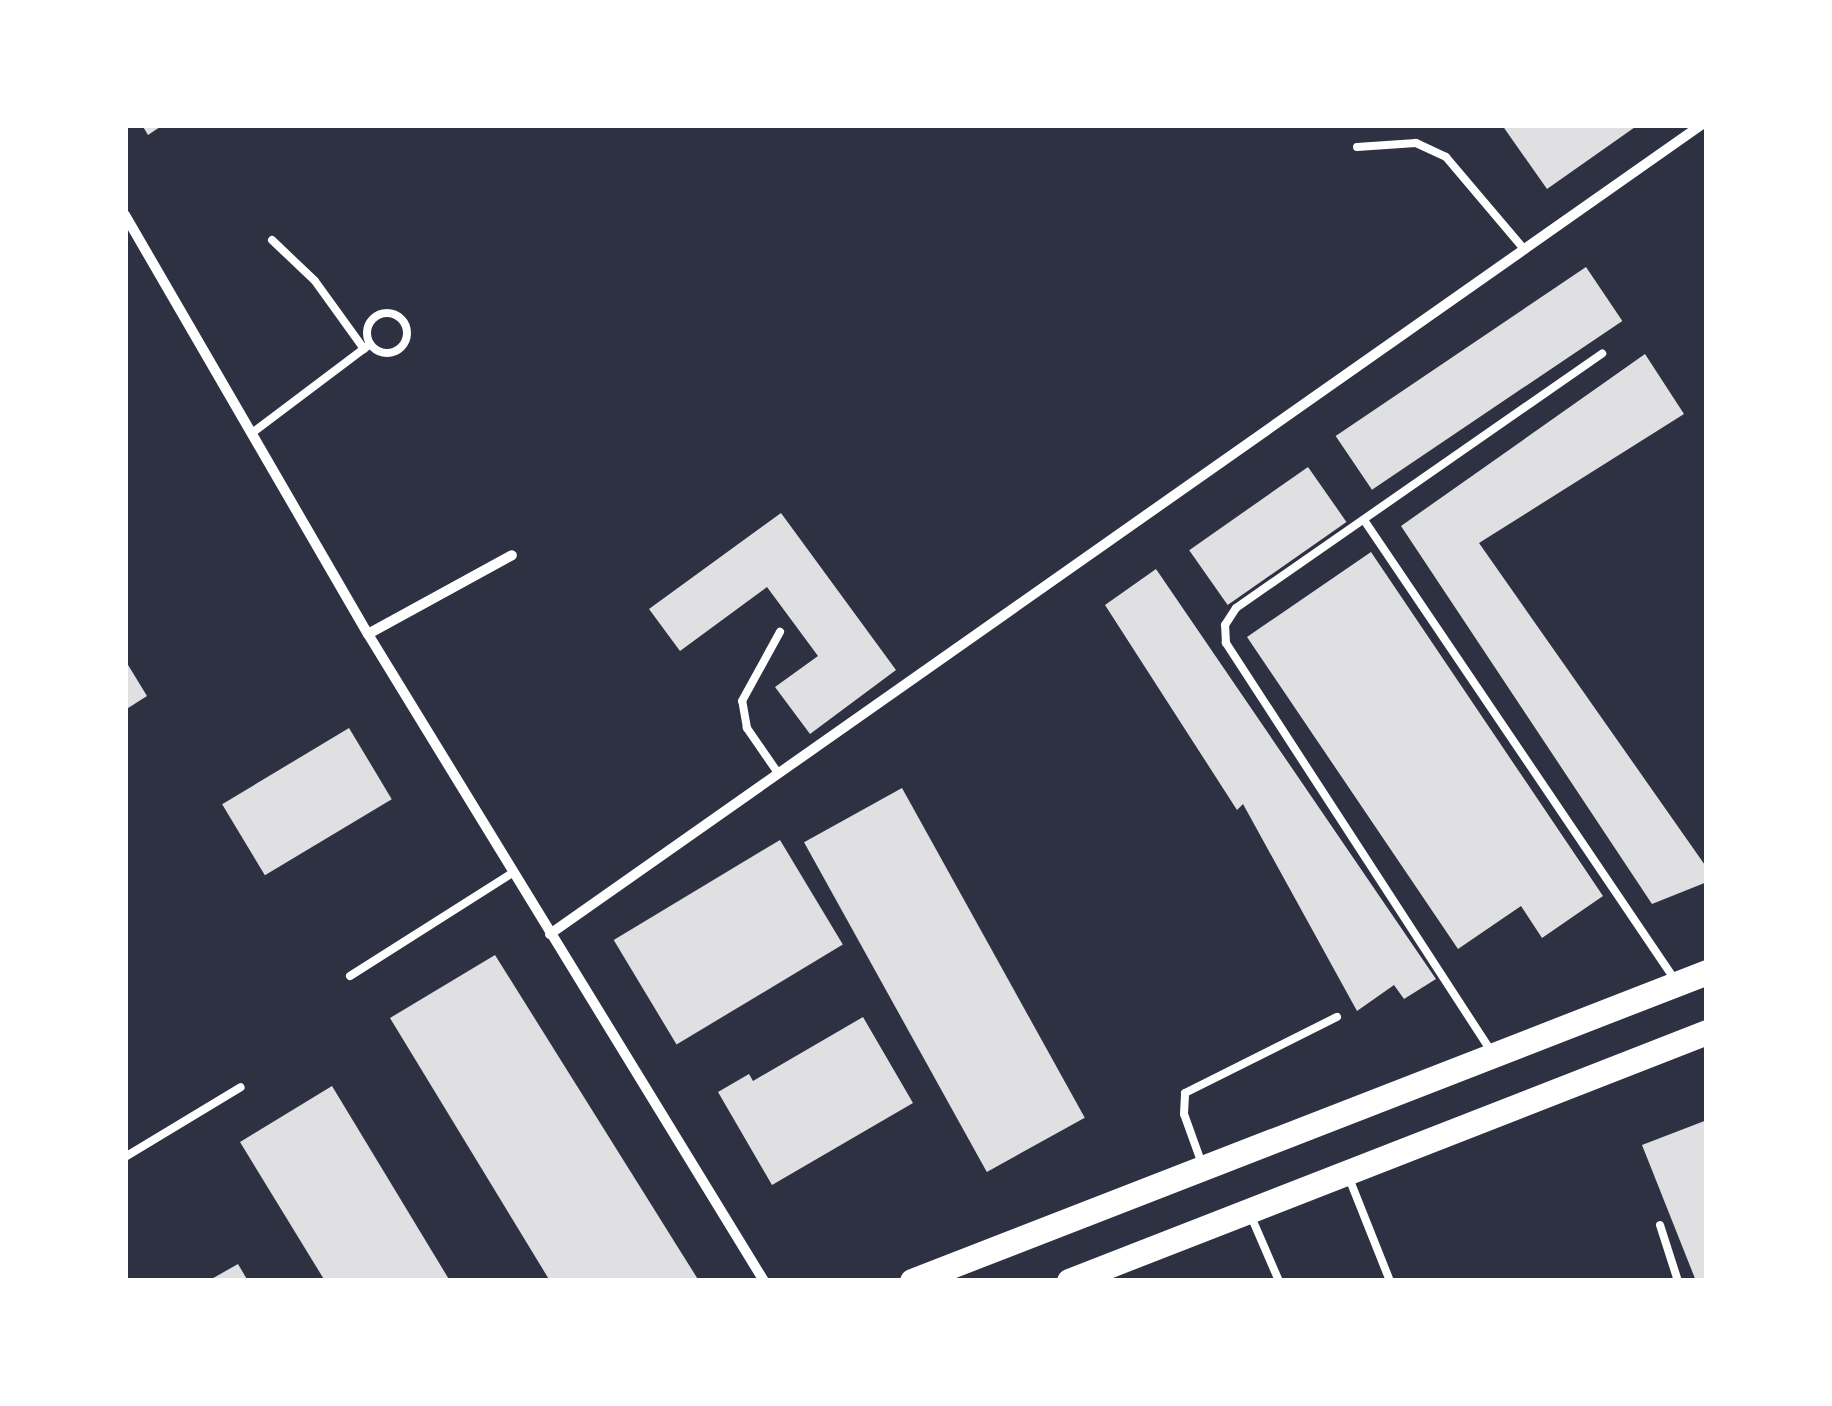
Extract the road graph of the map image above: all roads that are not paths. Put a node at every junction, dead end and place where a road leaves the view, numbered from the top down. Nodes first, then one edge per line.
1 (1701, 125) edge
2 (1357, 147) dead end
3 (125, 215) edge
4 (272, 240) dead end
5 (1525, 250) junction
6 (367, 347) junction
7 (1602, 354) dead end
8 (252, 434) junction
9 (1364, 520) junction
10 (512, 555) dead end
11 (780, 632) dead end
12 (368, 634) junction
13 (778, 772) junction
14 (512, 873) junction
15 (550, 934) junction
16 (1707, 972) edge
17 (350, 976) dead end
18 (1677, 984) junction
19 (1337, 1017) dead end
20 (1707, 1032) edge
21 (1494, 1054) junction
22 (242, 1087) dead end
23 (125, 1157) edge
24 (1202, 1166) junction
25 (1346, 1171) junction
26 (1248, 1209) junction
27 (1660, 1225) dead end
28 (764, 1281) edge
29 (912, 1281) edge
30 (1070, 1281) edge
31 (1279, 1281) edge
32 (1390, 1281) edge
33 (1678, 1281) edge

1 - 5 street
2 - 5 lane
3 - 8 street
4 - 6 lane
5 - 13 street
6 - 6 lane
6 - 8 lane
7 - 9 lane
8 - 12 street
9 - 18 lane
9 - 21 lane
10 - 12 street
11 - 13 lane
12 - 14 street
13 - 15 street
14 - 15 street
14 - 17 lane
15 - 28 street
16 - 18 main road
18 - 21 main road
19 - 24 lane
20 - 25 main road
21 - 24 main road
22 - 23 lane
24 - 29 main road
25 - 26 main road
25 - 32 lane
26 - 30 main road
26 - 31 lane
27 - 33 lane

